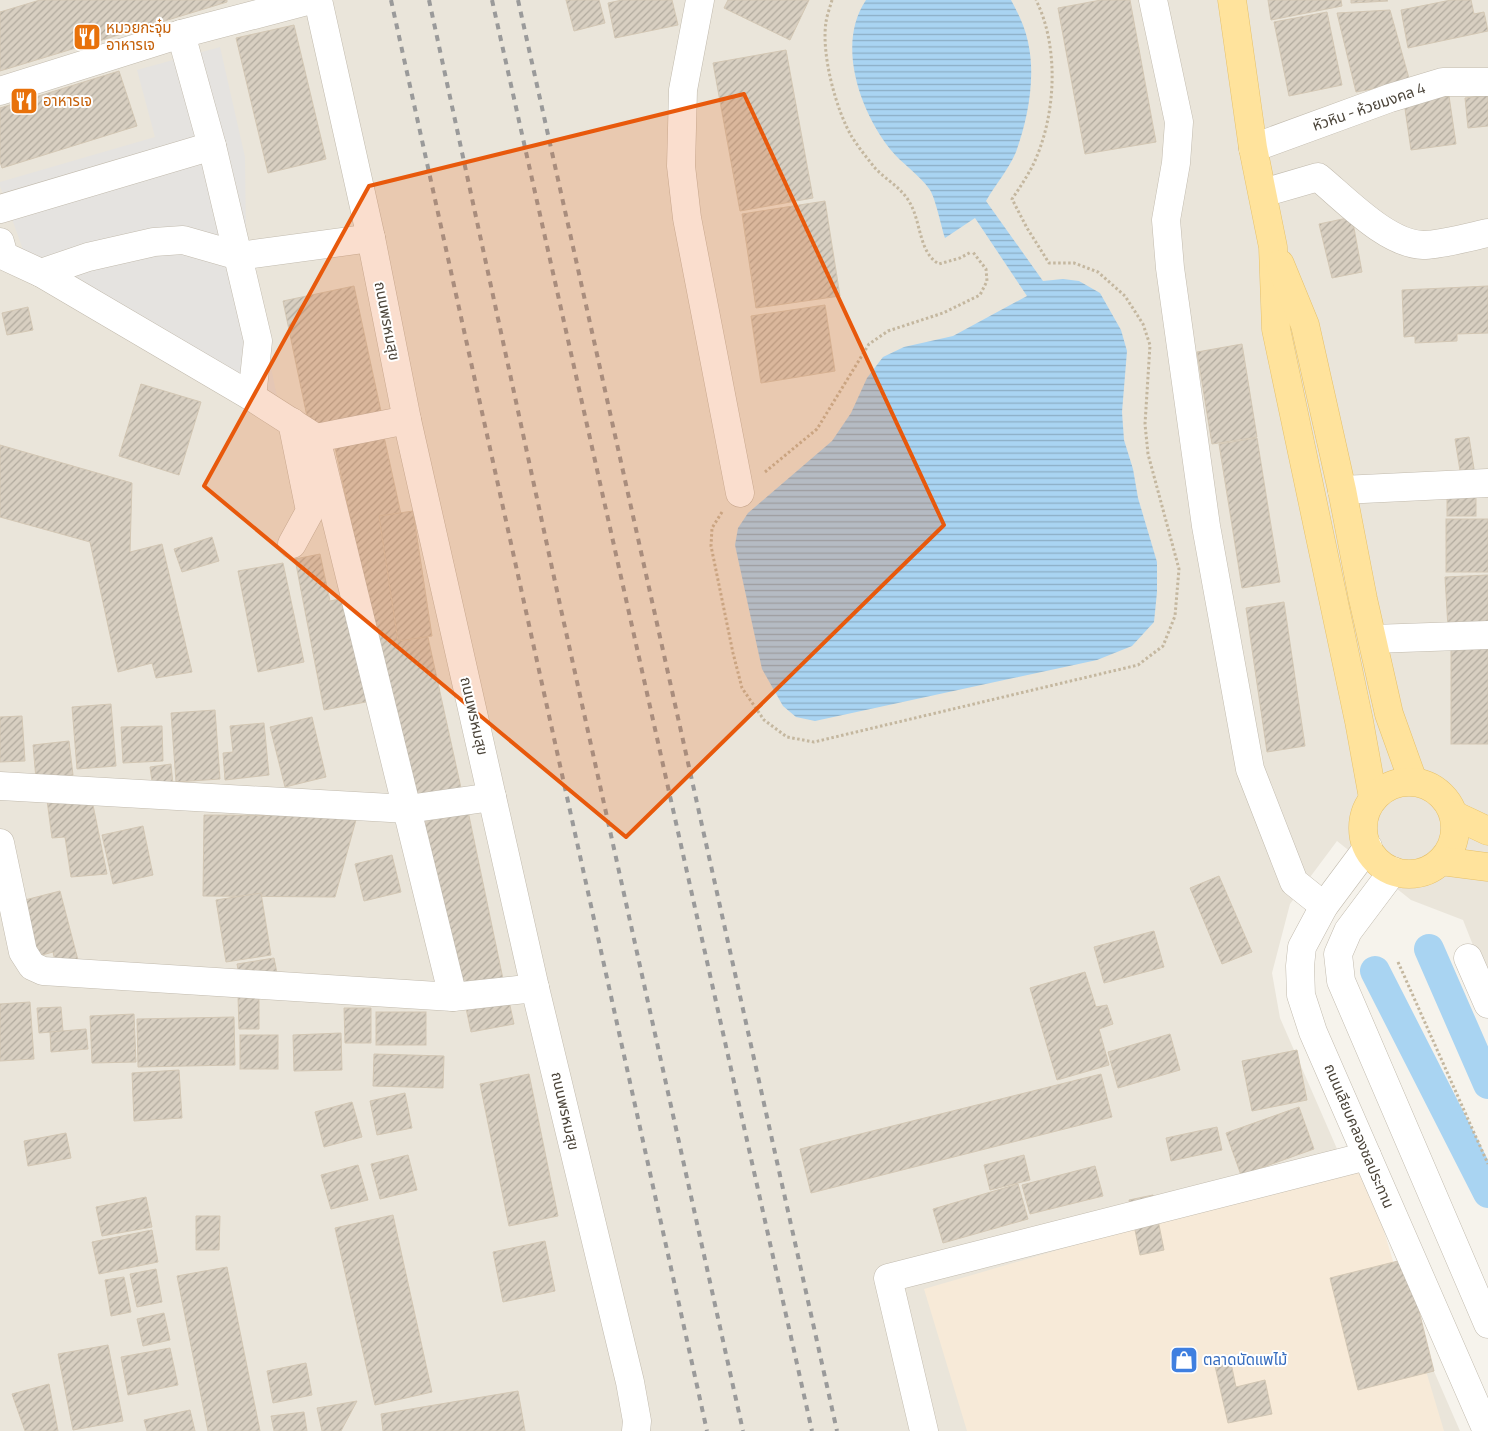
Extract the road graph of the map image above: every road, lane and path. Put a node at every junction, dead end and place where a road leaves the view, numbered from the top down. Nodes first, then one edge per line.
1 (311, 0) edge
2 (318, 0) edge
3 (700, 0) edge
4 (832, 0) edge
5 (1036, 0) edge
6 (1153, 0) edge
7 (1232, 0) edge
8 (181, 34) junction
9 (1488, 82) edge
10 (0, 90) edge
11 (212, 146) junction
12 (1253, 148) junction
13 (1262, 193) junction
14 (0, 209) edge
15 (1488, 233) edge
16 (371, 238) junction
17 (0, 242) edge
18 (1273, 247) junction
19 (239, 256) junction
20 (41, 273) junction
21 (252, 397) junction
22 (407, 420) junction
23 (292, 422) junction
24 (316, 438) junction
25 (1488, 483) edge
26 (1342, 490) junction
27 (740, 493) junction
28 (292, 544) dead end
29 (1488, 634) edge
30 (1373, 639) junction
31 (1414, 782) junction
32 (0, 786) edge
33 (492, 797) junction
34 (1374, 798) junction
35 (408, 809) junction
36 (1454, 815) junction
37 (1488, 831) edge
38 (0, 843) edge
39 (1368, 847) junction
40 (1441, 861) junction
41 (1488, 867) edge
42 (1393, 871) junction
43 (1324, 906) junction
44 (1468, 958) dead end
45 (1398, 962) dead end
46 (535, 988) junction
47 (453, 997) junction
48 (1488, 1004) edge
49 (1367, 1156) junction
50 (1488, 1164) edge
51 (1488, 1324) edge
52 (636, 1431) edge
53 (924, 1431) edge
54 (1487, 1431) edge

1 - 8 street
2 - 16 street, ถนนพรหมสุข
3 - 27 street
4 - 27 path
5 - 27 path
6 - 43 street
7 - 12 main road
8 - 10 street
8 - 11 street
9 - 12 street, หัวหิน - ห้วยมงคล 4
11 - 14 street
11 - 19 street
12 - 13 main road
13 - 15 street
13 - 18 main road
16 - 19 street
16 - 22 street, ถนนพรหมสุข
17 - 20 street
18 - 26 main road
18 - 34 main road
19 - 20 street
19 - 21 street
20 - 21 street
21 - 23 street
22 - 24 street
22 - 33 street, ถนนพรหมสุข
23 - 24 street
23 - 28 street
24 - 35 street
25 - 26 street
26 - 30 main road
29 - 30 street
30 - 31 main road
31 - 34 main road
31 - 36 main road
32 - 35 street
33 - 35 street
33 - 46 street, ถนนพรหมสุข
34 - 39 main road
35 - 47 street
36 - 37 main road
36 - 40 main road
38 - 47 street
39 - 42 main road
39 - 43 street, ถนนเลียบคลองชลประทาน
40 - 41 main road
40 - 42 main road
42 - 51 street
43 - 49 street, ถนนเลียบคลองชลประทาน
44 - 48 street
45 - 50 path
46 - 47 street
46 - 52 street, ถนนพรหมสุข
49 - 53 street
49 - 54 street, ถนนเลียบคลองชลประทาน

